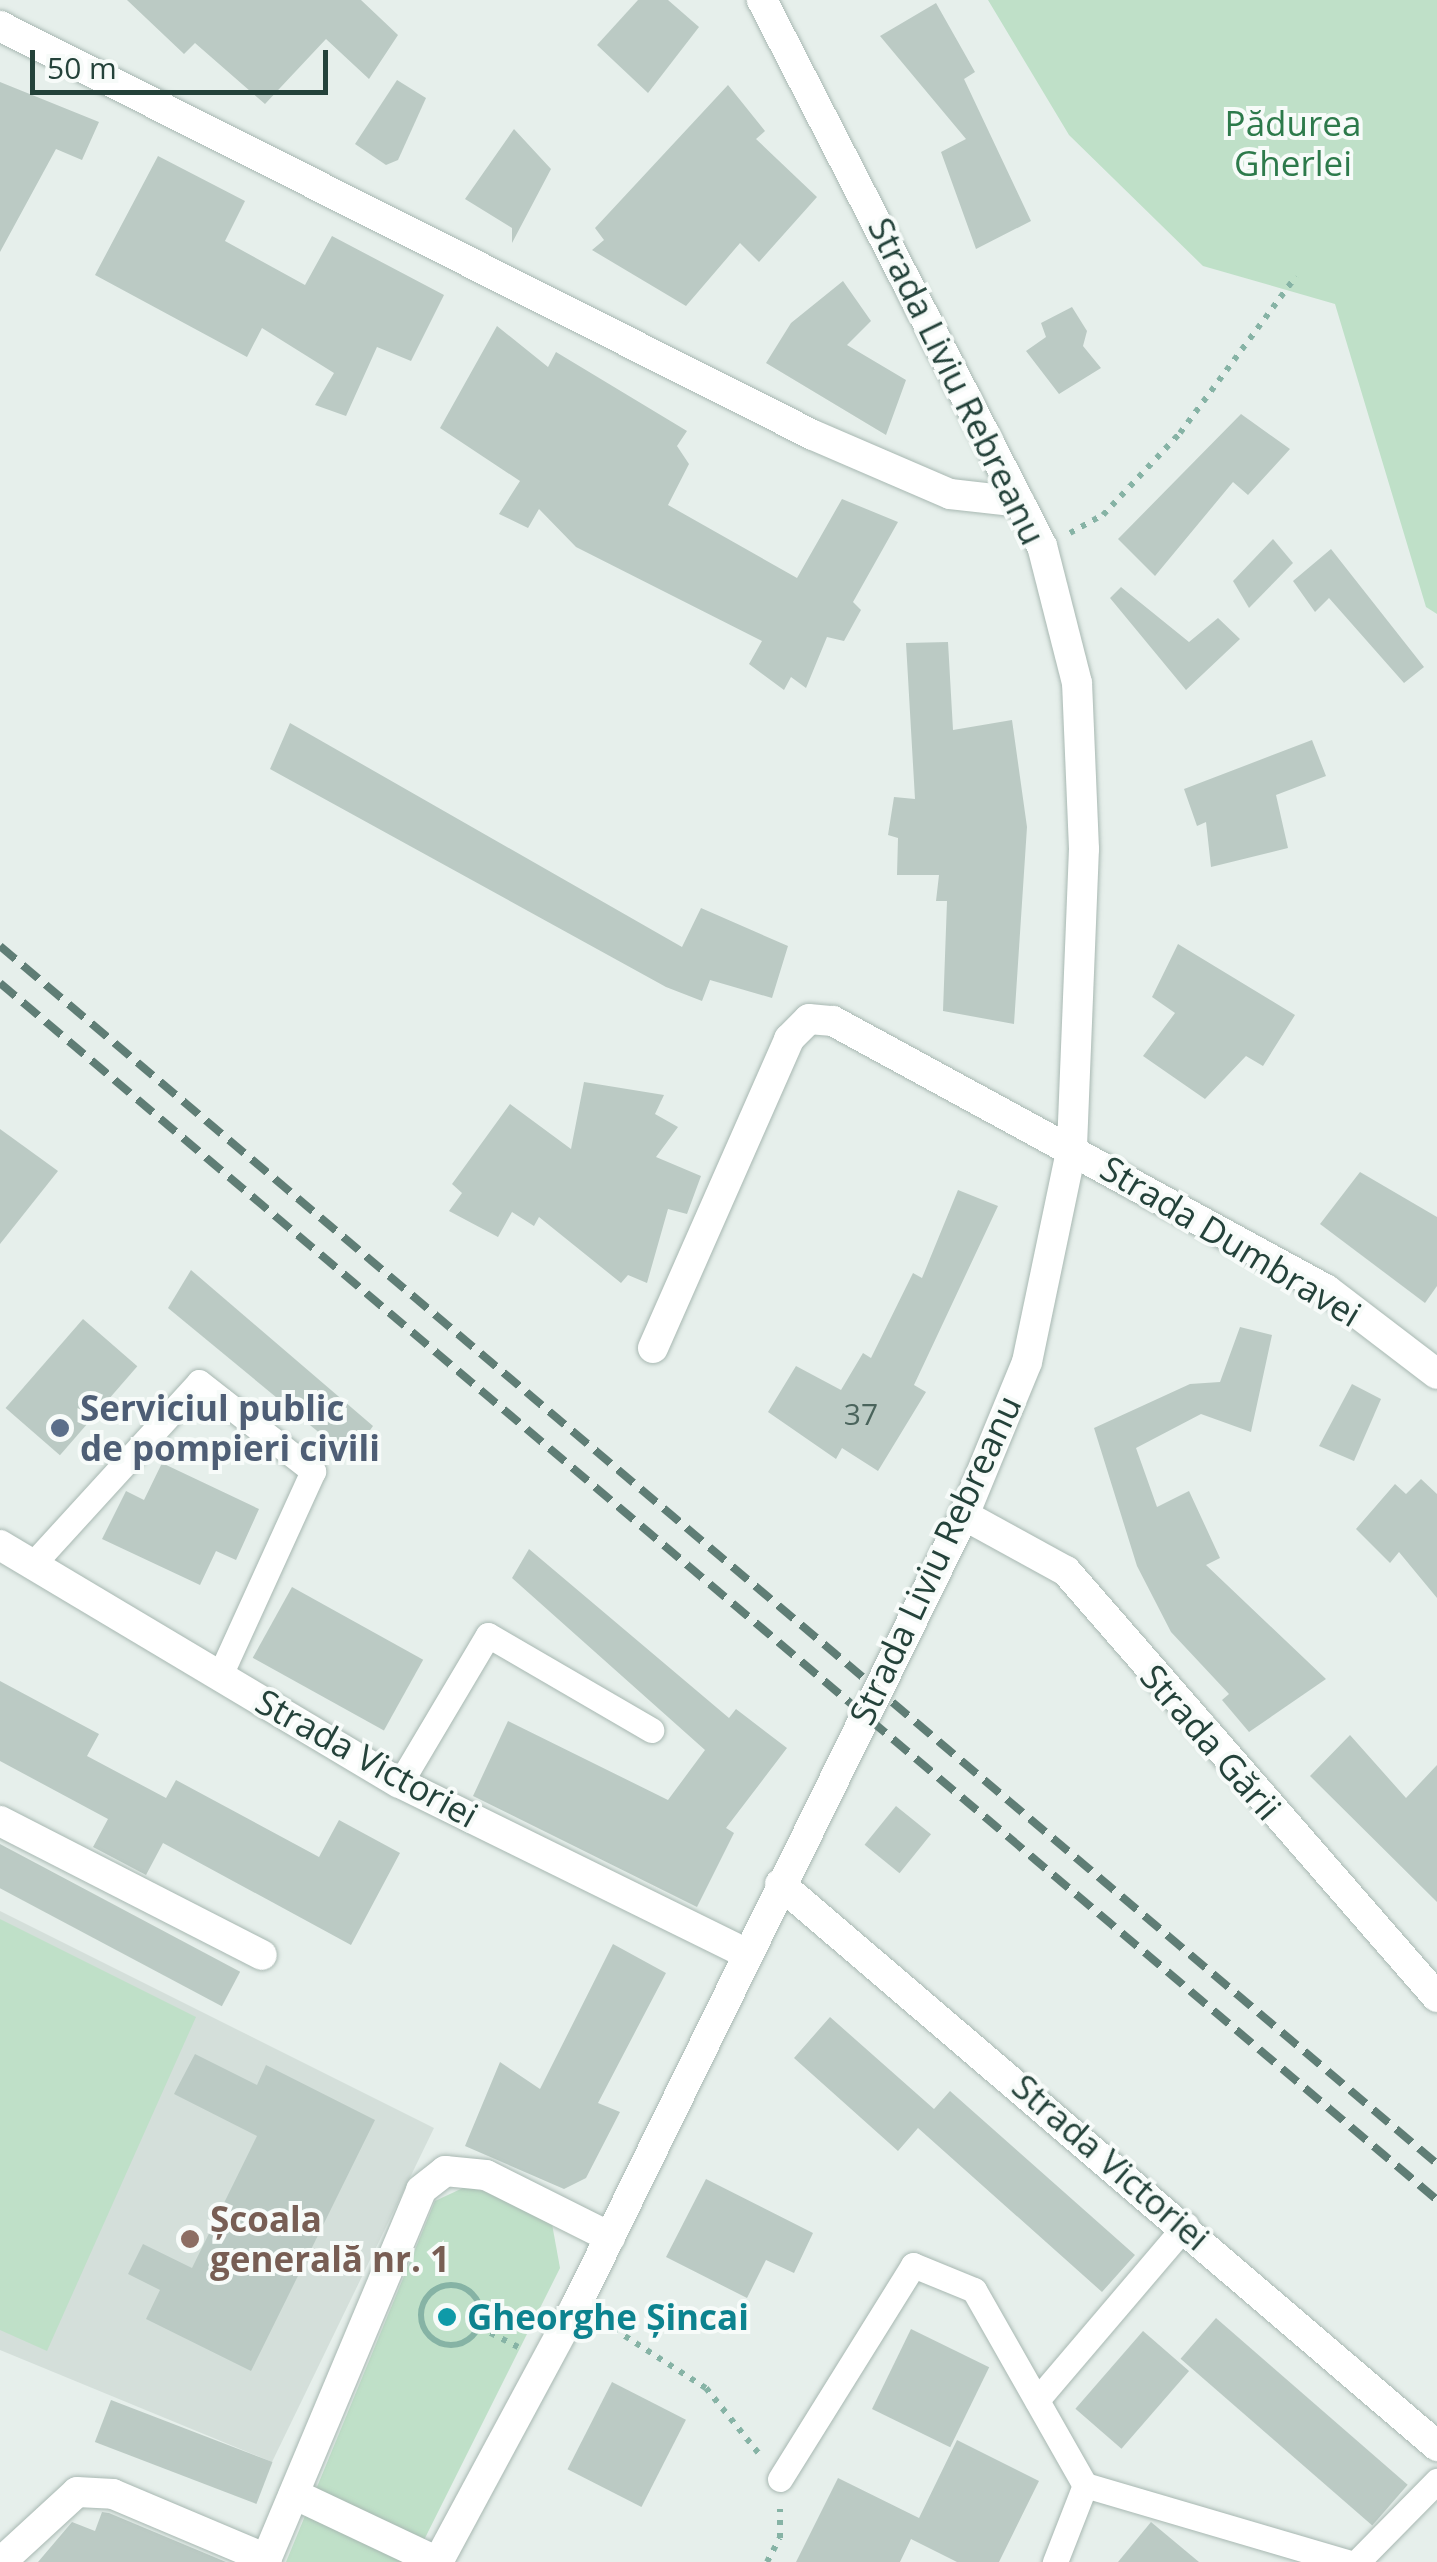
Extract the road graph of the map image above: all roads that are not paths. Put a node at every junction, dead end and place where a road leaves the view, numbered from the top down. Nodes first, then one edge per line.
1 (762, 0) edge
2 (0, 26) edge
3 (1020, 502) junction
4 (1072, 1147) junction
5 (653, 1348) dead end
6 (1437, 1374) edge
7 (964, 1515) junction
8 (0, 1545) edge
9 (33, 1564) junction
10 (220, 1675) junction
11 (650, 1730) dead end
12 (400, 1783) junction
13 (0, 1821) edge
14 (780, 1884) junction
15 (745, 1952) junction
16 (262, 1955) dead end
17 (1437, 1997) edge
18 (1186, 2225) junction
19 (610, 2237) junction
20 (1036, 2400) junction
21 (1437, 2446) edge
22 (780, 2479) road end
23 (1437, 2481) edge
24 (1085, 2485) junction
25 (294, 2494) junction
26 (266, 2560) edge
27 (2, 2562) edge
28 (438, 2562) edge
29 (1055, 2562) edge
30 (1347, 2562) edge
31 (1357, 2562) edge

1 - 3 street, Strada Liviu Rebreanu
2 - 3 street
3 - 4 street, Strada Liviu Rebreanu
4 - 5 street, Strada Dumbravei
4 - 6 street, Strada Dumbravei
4 - 7 street, Strada Liviu Rebreanu
7 - 14 street, Strada Liviu Rebreanu
7 - 17 street, Strada Gării
8 - 9 street, Strada Victoriei
9 - 10 street, Strada Victoriei
9 - 10 lane
10 - 12 street, Strada Victoriei
11 - 12 lane
12 - 15 street, Strada Victoriei
13 - 16 street
14 - 15 street, Strada Liviu Rebreanu
14 - 18 street, Strada Victoriei
15 - 19 street, Strada Liviu Rebreanu
18 - 20 lane
18 - 21 street, Strada Victoriei
19 - 25 street
19 - 28 street, Strada Liviu Rebreanu
20 - 22 lane
20 - 24 lane
23 - 31 lane
24 - 29 lane
24 - 30 lane
25 - 26 street
25 - 28 street
26 - 27 street

